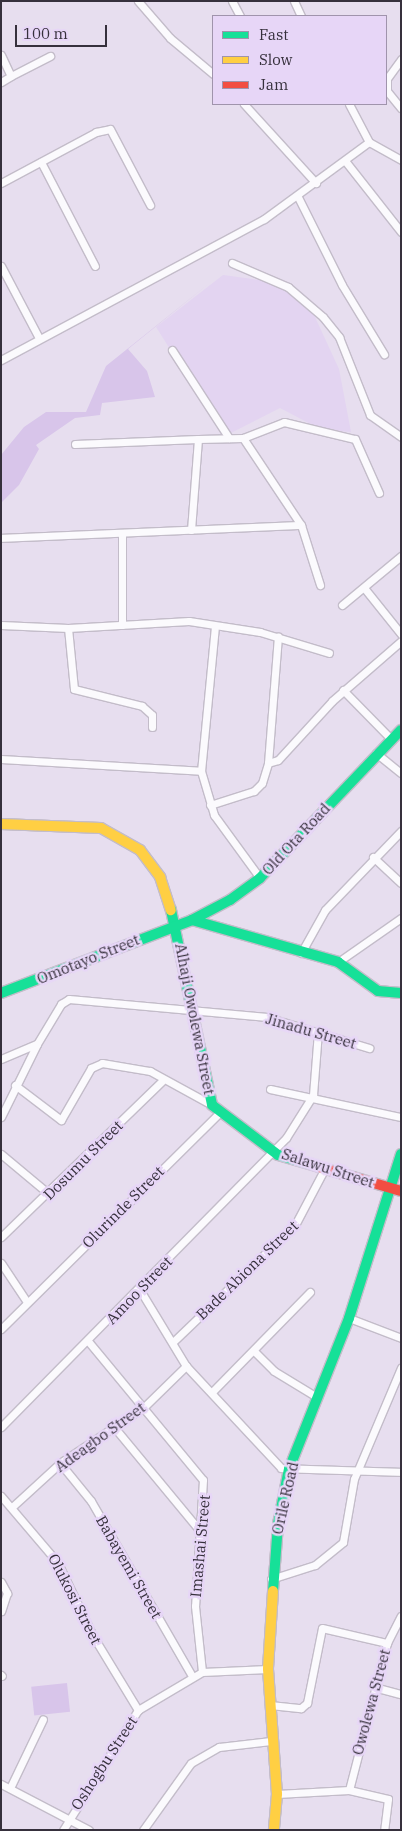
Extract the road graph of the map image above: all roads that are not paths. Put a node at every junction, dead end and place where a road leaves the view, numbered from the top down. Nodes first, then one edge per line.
1 (138, 1) edge
2 (232, 1) edge
3 (294, 1) edge
4 (239, 15) edge
5 (301, 15) edge
6 (1, 55) edge
7 (50, 56) dead end
8 (401, 59) edge
9 (212, 73) edge
10 (10, 76) junction
11 (387, 79) edge
12 (1, 82) edge
13 (387, 92) edge
14 (245, 105) edge
15 (350, 105) edge
16 (401, 108) edge
17 (369, 142) junction
18 (401, 160) edge
19 (40, 162) junction
20 (346, 162) junction
21 (1, 183) edge
22 (316, 183) junction
23 (298, 197) junction
24 (150, 205) dead end
25 (401, 232) edge
26 (232, 263) dead end
27 (1, 266) edge
28 (95, 266) dead end
29 (39, 338) junction
30 (172, 350) dead end
31 (384, 354) dead end
32 (1, 360) edge
33 (401, 437) edge
34 (229, 438) junction
35 (242, 438) junction
36 (198, 439) junction
37 (75, 444) dead end
38 (378, 493) dead end
39 (300, 525) junction
40 (190, 530) junction
41 (122, 534) junction
42 (1, 538) edge
43 (401, 556) edge
44 (320, 585) dead end
45 (365, 589) junction
46 (342, 605) dead end
47 (1, 625) edge
48 (122, 625) junction
49 (215, 626) junction
50 (68, 628) junction
51 (401, 634) edge
52 (278, 636) junction
53 (401, 641) edge
54 (329, 654) dead end
55 (343, 690) junction
56 (152, 727) dead end
57 (401, 730) edge
58 (391, 739) junction
59 (376, 753) junction
60 (1, 760) edge
61 (268, 763) junction
62 (201, 772) junction
63 (401, 772) edge
64 (210, 805) junction
65 (1, 824) edge
66 (401, 831) edge
67 (373, 857) junction
68 (260, 878) junction
69 (401, 883) edge
70 (401, 918) edge
71 (192, 920) junction
72 (174, 924) junction
73 (301, 953) junction
74 (338, 962) junction
75 (1, 993) edge
76 (401, 993) edge
77 (193, 1009) junction
78 (318, 1031) junction
79 (37, 1044) junction
80 (369, 1048) dead end
81 (1, 1059) edge
82 (162, 1081) junction
83 (15, 1085) junction
84 (270, 1089) dead end
85 (313, 1096) junction
86 (216, 1109) junction
87 (1, 1117) edge
88 (401, 1117) edge
89 (276, 1151) junction
90 (1, 1154) edge
91 (401, 1154) edge
92 (325, 1168) junction
93 (388, 1187) junction
94 (401, 1191) edge
95 (49, 1194) junction
96 (1, 1237) edge
97 (1, 1263) edge
98 (140, 1290) junction
99 (310, 1292) dead end
100 (27, 1302) junction
101 (349, 1318) junction
102 (1, 1329) edge
103 (401, 1338) edge
104 (175, 1340) junction
105 (88, 1342) junction
106 (254, 1351) junction
107 (186, 1366) junction
108 (401, 1368) edge
109 (212, 1392) junction
110 (317, 1397) junction
111 (144, 1406) junction
112 (1, 1427) edge
113 (114, 1427) junction
114 (60, 1463) junction
115 (289, 1469) junction
116 (360, 1472) junction
117 (401, 1472) edge
118 (1, 1496) edge
119 (12, 1507) junction
120 (201, 1532) junction
121 (270, 1579) junction
122 (1, 1582) edge
123 (1, 1611) edge
124 (401, 1616) edge
125 (387, 1643) junction
126 (268, 1669) junction
127 (202, 1672) junction
128 (192, 1676) junction
129 (374, 1687) junction
130 (401, 1694) edge
131 (270, 1705) junction
132 (138, 1710) junction
133 (44, 1719) dead end
134 (271, 1741) junction
135 (1, 1784) edge
136 (10, 1788) junction
137 (349, 1790) junction
138 (277, 1794) junction
139 (70, 1816) junction
140 (63, 1830) edge
141 (89, 1830) edge
142 (143, 1830) edge
143 (274, 1830) edge
144 (384, 1830) edge

1 - 9 street
2 - 4 street
3 - 5 street
6 - 10 street
7 - 10 street
8 - 11 street
10 - 12 street
13 - 16 street
14 - 22 street
15 - 17 street
17 - 18 street
17 - 20 street
19 - 21 street
19 - 24 street
19 - 28 street
20 - 22 street
20 - 25 street
22 - 23 street
23 - 29 street
23 - 31 street
26 - 33 street
27 - 29 street
29 - 32 street
30 - 34 street
34 - 35 street
34 - 36 street
35 - 38 street
35 - 39 street
36 - 37 street
36 - 40 street
39 - 40 street
39 - 44 street
40 - 41 street
41 - 42 street
41 - 48 street
43 - 45 street
45 - 46 street
45 - 51 street
47 - 50 street
48 - 49 street
48 - 50 street
49 - 52 street
49 - 62 street
50 - 56 street
52 - 54 street
52 - 61 street
53 - 55 street
55 - 58 street
55 - 61 street
57 - 58 street, Old Ota Road
58 - 59 street, Old Ota Road
59 - 63 street
59 - 68 street, Old Ota Road
60 - 62 street
61 - 64 street
62 - 64 street
64 - 68 street
65 - 72 street, Alhaji Owolewa Street
66 - 67 street
67 - 69 street
67 - 73 street
68 - 71 street, Old Ota Road
70 - 74 street
71 - 72 street, Old Ota Road
71 - 73 street
72 - 75 street, Omotayo Street
72 - 77 street, Alhaji Owolewa Street
73 - 74 street
74 - 76 street
77 - 78 street, Jinadu Street
77 - 79 street, Jinadu Street
77 - 86 street, Alhaji Owolewa Street
78 - 80 street, Jinadu Street
78 - 85 street
79 - 81 street
79 - 83 street
82 - 83 street
82 - 86 street
82 - 95 street, Dosumu Street
83 - 87 street
84 - 85 street
85 - 88 street
85 - 89 street, Amoo Street
86 - 89 street, Salawu Street
86 - 100 street, Olurinde Street
89 - 92 street, Salawu Street
89 - 98 street, Amoo Street
90 - 95 street
91 - 93 street, Orile Road
92 - 93 street, Salawu Street
92 - 104 street, Bade Abiona Street
93 - 94 street, Salawu Street
93 - 101 street, Orile Road
95 - 96 street, Dosumu Street
97 - 100 street
98 - 104 street
98 - 105 street, Amoo Street
99 - 106 street
100 - 102 street, Olurinde Street
101 - 103 street
101 - 110 street, Orile Road
104 - 107 street
105 - 111 street, Imashai Street
105 - 112 street, Amoo Street
106 - 109 street
106 - 110 street
107 - 109 street
107 - 111 street, Adeagbo Street
108 - 116 street
109 - 115 street
110 - 115 street, Orile Road
111 - 113 street, Adeagbo Street
111 - 120 street, Imashai Street
113 - 114 street, Adeagbo Street
113 - 120 street
114 - 119 street, Adeagbo Street
114 - 128 street, Babayemi Street
115 - 116 street
115 - 121 street, Orile Road
116 - 117 street
116 - 121 street
118 - 119 street, Olukosi Street
119 - 132 street, Olukosi Street
120 - 127 street, Imashai Street
121 - 126 street, Orile Road
122 - 123 street
124 - 125 street, Owolewa Street
125 - 129 street, Owolewa Street
125 - 131 street
126 - 127 street
126 - 131 street, Orile Road
127 - 128 street
128 - 132 street
129 - 130 street
129 - 137 street, Owolewa Street
131 - 134 street, Orile Road
132 - 139 street, Oshogbu Street
133 - 136 street
134 - 138 street, Orile Road
134 - 142 street
135 - 136 street
136 - 139 street
137 - 138 street
137 - 144 street
138 - 143 street, Orile Road
139 - 140 street, Oshogbu Street
139 - 141 street

